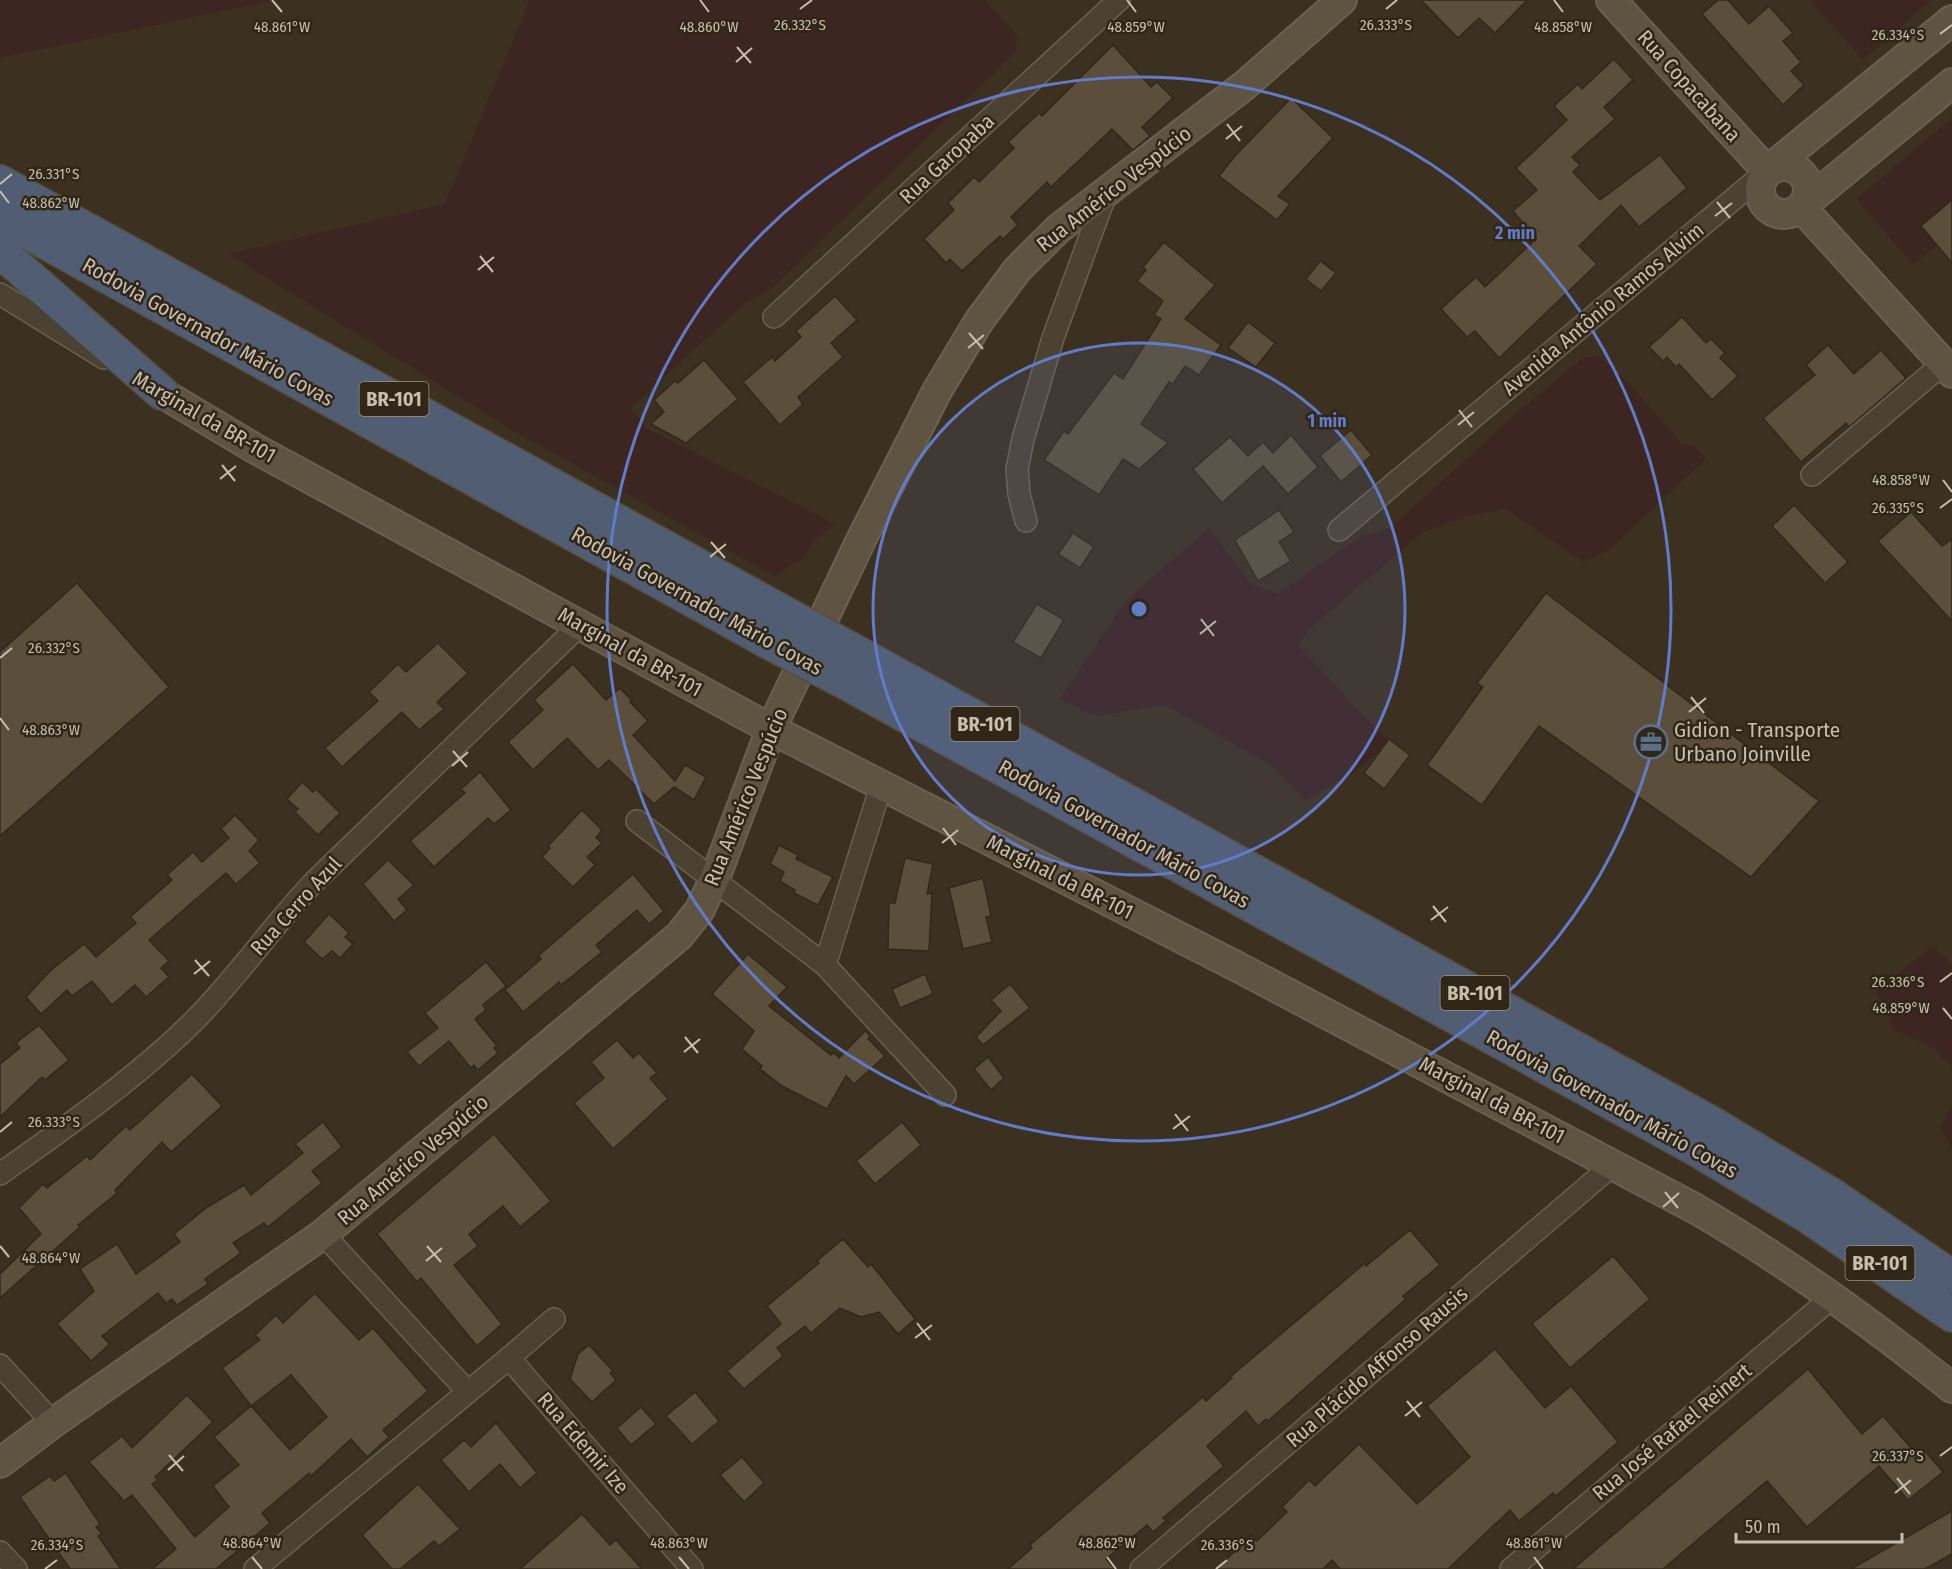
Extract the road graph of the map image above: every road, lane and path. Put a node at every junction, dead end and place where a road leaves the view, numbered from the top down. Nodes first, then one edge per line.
1 (1119, 0) edge
2 (1342, 0) edge
3 (1611, 0) edge
4 (1952, 20) edge
5 (1952, 83) edge
6 (1767, 171) junction
7 (0, 182) edge
8 (1105, 196) junction
9 (1801, 207) junction
10 (0, 217) edge
11 (0, 251) edge
12 (0, 294) edge
13 (774, 317) dead end
14 (1948, 368) edge
15 (162, 393) junction
16 (1812, 475) dead end
17 (1026, 521) dead end
18 (1339, 530) dead end
19 (580, 625) junction
20 (848, 666) junction
21 (771, 729) junction
22 (881, 786) junction
23 (637, 821) dead end
24 (716, 878) junction
25 (825, 964) junction
26 (945, 1095) dead end
27 (1614, 1164) junction
28 (0, 1174) edge
29 (323, 1234) junction
30 (1952, 1277) edge
31 (1834, 1296) junction
32 (1952, 1315) edge
33 (554, 1319) dead end
34 (509, 1358) junction
35 (0, 1365) edge
36 (1952, 1388) edge
37 (468, 1392) junction
38 (53, 1423) junction
39 (0, 1463) edge
40 (0, 1552) edge
41 (16, 1569) edge
42 (255, 1569) edge
43 (692, 1569) edge
44 (1141, 1569) edge
45 (1511, 1569) edge

1 - 13 street, Rua Garopaba
2 - 8 main road, Rua Américo Vespúcio
3 - 6 main road, Rua Copacabana
4 - 6 main road, Avenida Antônio Ramos Alvim
5 - 9 main road
6 - 9 main road
6 - 18 street, Avenida Antônio Ramos Alvim
7 - 20 highway, Rodovia Governador Mário Covas / BR-101, bridge
8 - 17 street
8 - 21 main road, Rua Américo Vespúcio
9 - 14 main road
10 - 20 highway, Rodovia Governador Mário Covas / BR-101, bridge
11 - 15 highway
12 - 15 street, Marginal da BR-101
14 - 16 street
15 - 19 main road, Marginal da BR-101
19 - 21 main road, Marginal da BR-101
19 - 28 street, Rua Cerro Azul
20 - 30 highway, Rodovia Governador Mário Covas / BR-101
20 - 32 highway, Rodovia Governador Mário Covas / BR-101
21 - 22 main road, Marginal da BR-101
21 - 24 main road, Rua Américo Vespúcio
22 - 25 street
22 - 27 main road, Marginal da BR-101
23 - 24 street
24 - 25 street
24 - 29 main road, Rua Américo Vespúcio
25 - 26 street
27 - 31 main road, Marginal da BR-101
27 - 44 street, Rua Plácido Affonso Rausis
29 - 37 street
29 - 38 main road, Rua Américo Vespúcio
31 - 36 main road, Marginal da BR-101
31 - 45 street, Rua José Rafael Reinert
33 - 34 street
34 - 37 street
34 - 43 street, Rua Edemir Ize
35 - 38 street
37 - 42 street
38 - 39 main road, Rua Américo Vespúcio
40 - 41 street

